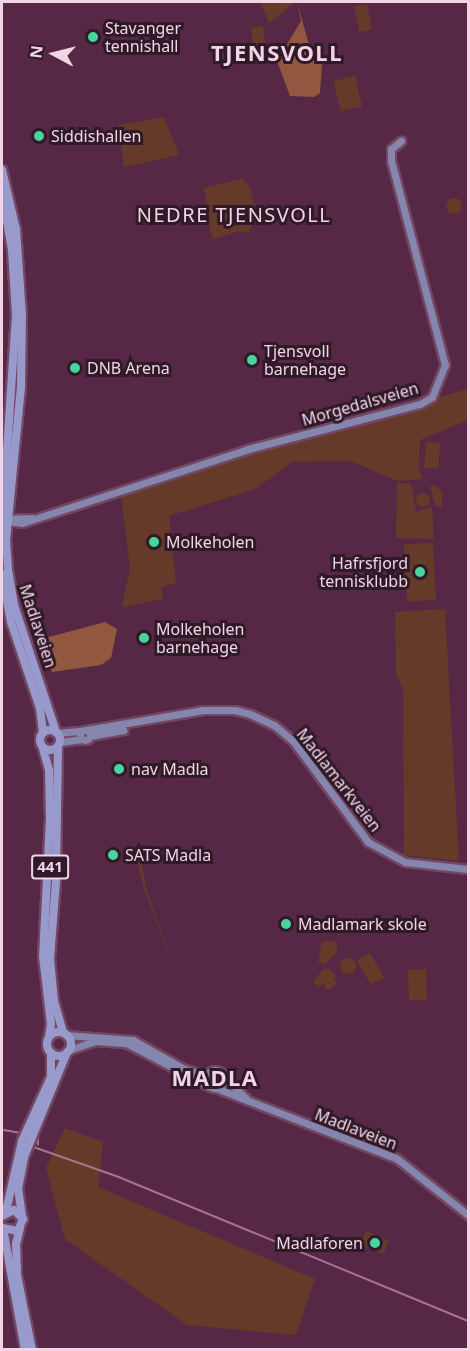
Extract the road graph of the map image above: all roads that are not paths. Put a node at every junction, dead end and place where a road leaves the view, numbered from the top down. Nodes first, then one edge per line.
1 (401, 141) dead end
2 (2, 170) edge
3 (2, 193) edge
4 (2, 494) edge
5 (5, 522) edge
6 (2, 574) edge
7 (56, 732) junction
8 (42, 733) junction
9 (85, 734) junction
10 (59, 744) junction
11 (44, 748) junction
12 (468, 869) edge
13 (65, 1034) junction
14 (49, 1037) junction
15 (68, 1051) junction
16 (51, 1053) junction
17 (206, 1075) junction
18 (224, 1076) junction
19 (212, 1087) junction
20 (46, 1093) junction
21 (254, 1106) junction
22 (18, 1168) junction
23 (4, 1214) edge
24 (468, 1215) edge
25 (22, 1216) junction
26 (2, 1227) edge
27 (20, 1228) junction
28 (25, 1350) edge
29 (32, 1350) edge

1 - 5 main road, Morgedalsveien
2 - 5 main road, Madlaveien / 441
3 - 4 main road, Madlaveien / 441
4 - 5 main road, Madlaveien / 441
5 - 7 main road, Madlaveien / 441
6 - 8 main road, Madlaveien / 441
7 - 8 main road
7 - 9 main road, Madlamarkveien
7 - 10 main road, 441
8 - 11 main road, 441
9 - 10 main road, Madlamarkveien
9 - 12 main road, Madlamarkveien
10 - 11 main road
10 - 13 main road, 441
11 - 14 main road, 441
13 - 14 main road
13 - 15 main road, 441
13 - 17 main road
14 - 16 main road, 441
15 - 16 main road
15 - 19 main road, Madlaveien
15 - 20 main road, 441
16 - 20 main road, 441
17 - 18 main road
17 - 19 main road
18 - 19 main road
18 - 21 main road, Madlaveien
19 - 21 main road, Madlaveien
20 - 22 main road, 441
21 - 24 main road, Madlaveien
22 - 23 main road, 441
22 - 25 main road, 441
23 - 25 main road, 441
25 - 27 main road, 441
26 - 27 main road
26 - 28 main road
27 - 29 main road, 441

